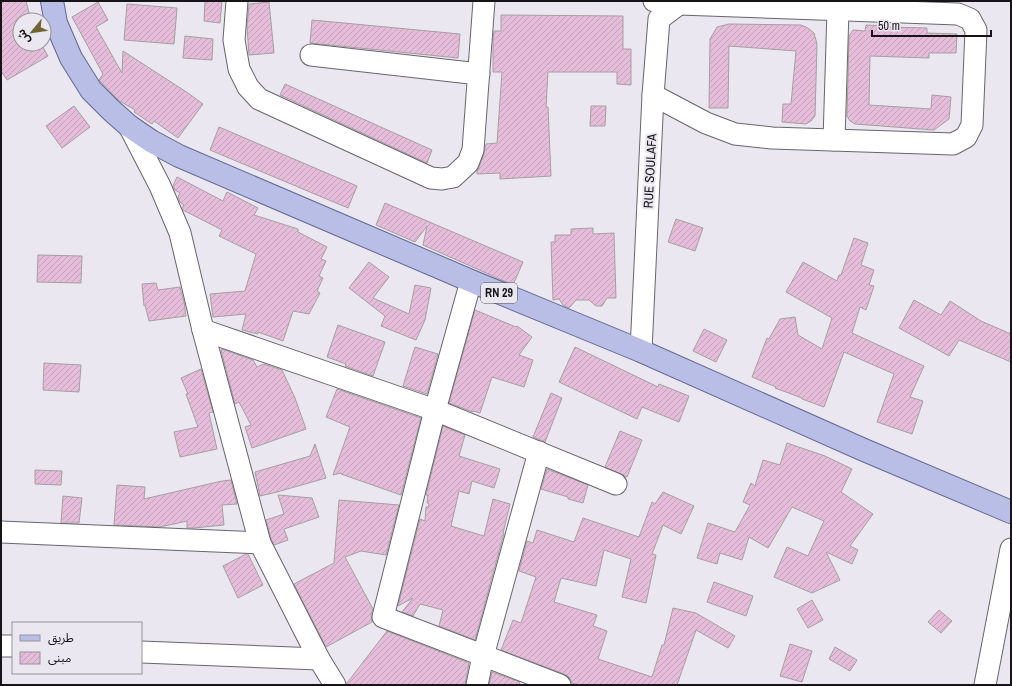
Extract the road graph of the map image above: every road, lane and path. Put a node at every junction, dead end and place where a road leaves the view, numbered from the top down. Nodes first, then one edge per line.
1 (52, 1) edge
2 (237, 1) edge
3 (484, 1) edge
4 (654, 1) edge
5 (679, 2) edge
6 (838, 10) junction
7 (311, 56) dead end
8 (479, 74) junction
9 (653, 95) junction
10 (129, 126) junction
11 (834, 140) junction
12 (471, 281) junction
13 (203, 330) junction
14 (641, 351) junction
15 (435, 410) junction
16 (539, 452) junction
17 (616, 484) dead end
18 (1011, 512) edge
19 (1, 532) edge
20 (260, 543) junction
21 (1011, 549) edge
22 (1, 646) edge
23 (12, 646) edge
24 (142, 652) edge
25 (483, 656) junction
26 (319, 659) junction
27 (335, 685) edge
28 (477, 685) edge
29 (560, 685) edge
30 (985, 685) edge

1 - 10 main road, RN 29
2 - 8 street
3 - 8 street
4 - 5 street
5 - 6 street
5 - 9 street, RUE SOULAFA
6 - 11 street
6 - 11 street
7 - 8 street
9 - 11 street
9 - 14 street, RUE SOULAFA
10 - 12 main road, RN 29
10 - 13 street
12 - 14 main road, RN 29
12 - 15 street
13 - 15 street
13 - 20 street
14 - 18 main road, RN 29
15 - 16 street
15 - 25 street
16 - 17 street
16 - 25 street
19 - 20 street
20 - 26 street
21 - 30 street
22 - 23 street
24 - 26 street
25 - 28 street
25 - 29 street
26 - 27 street

